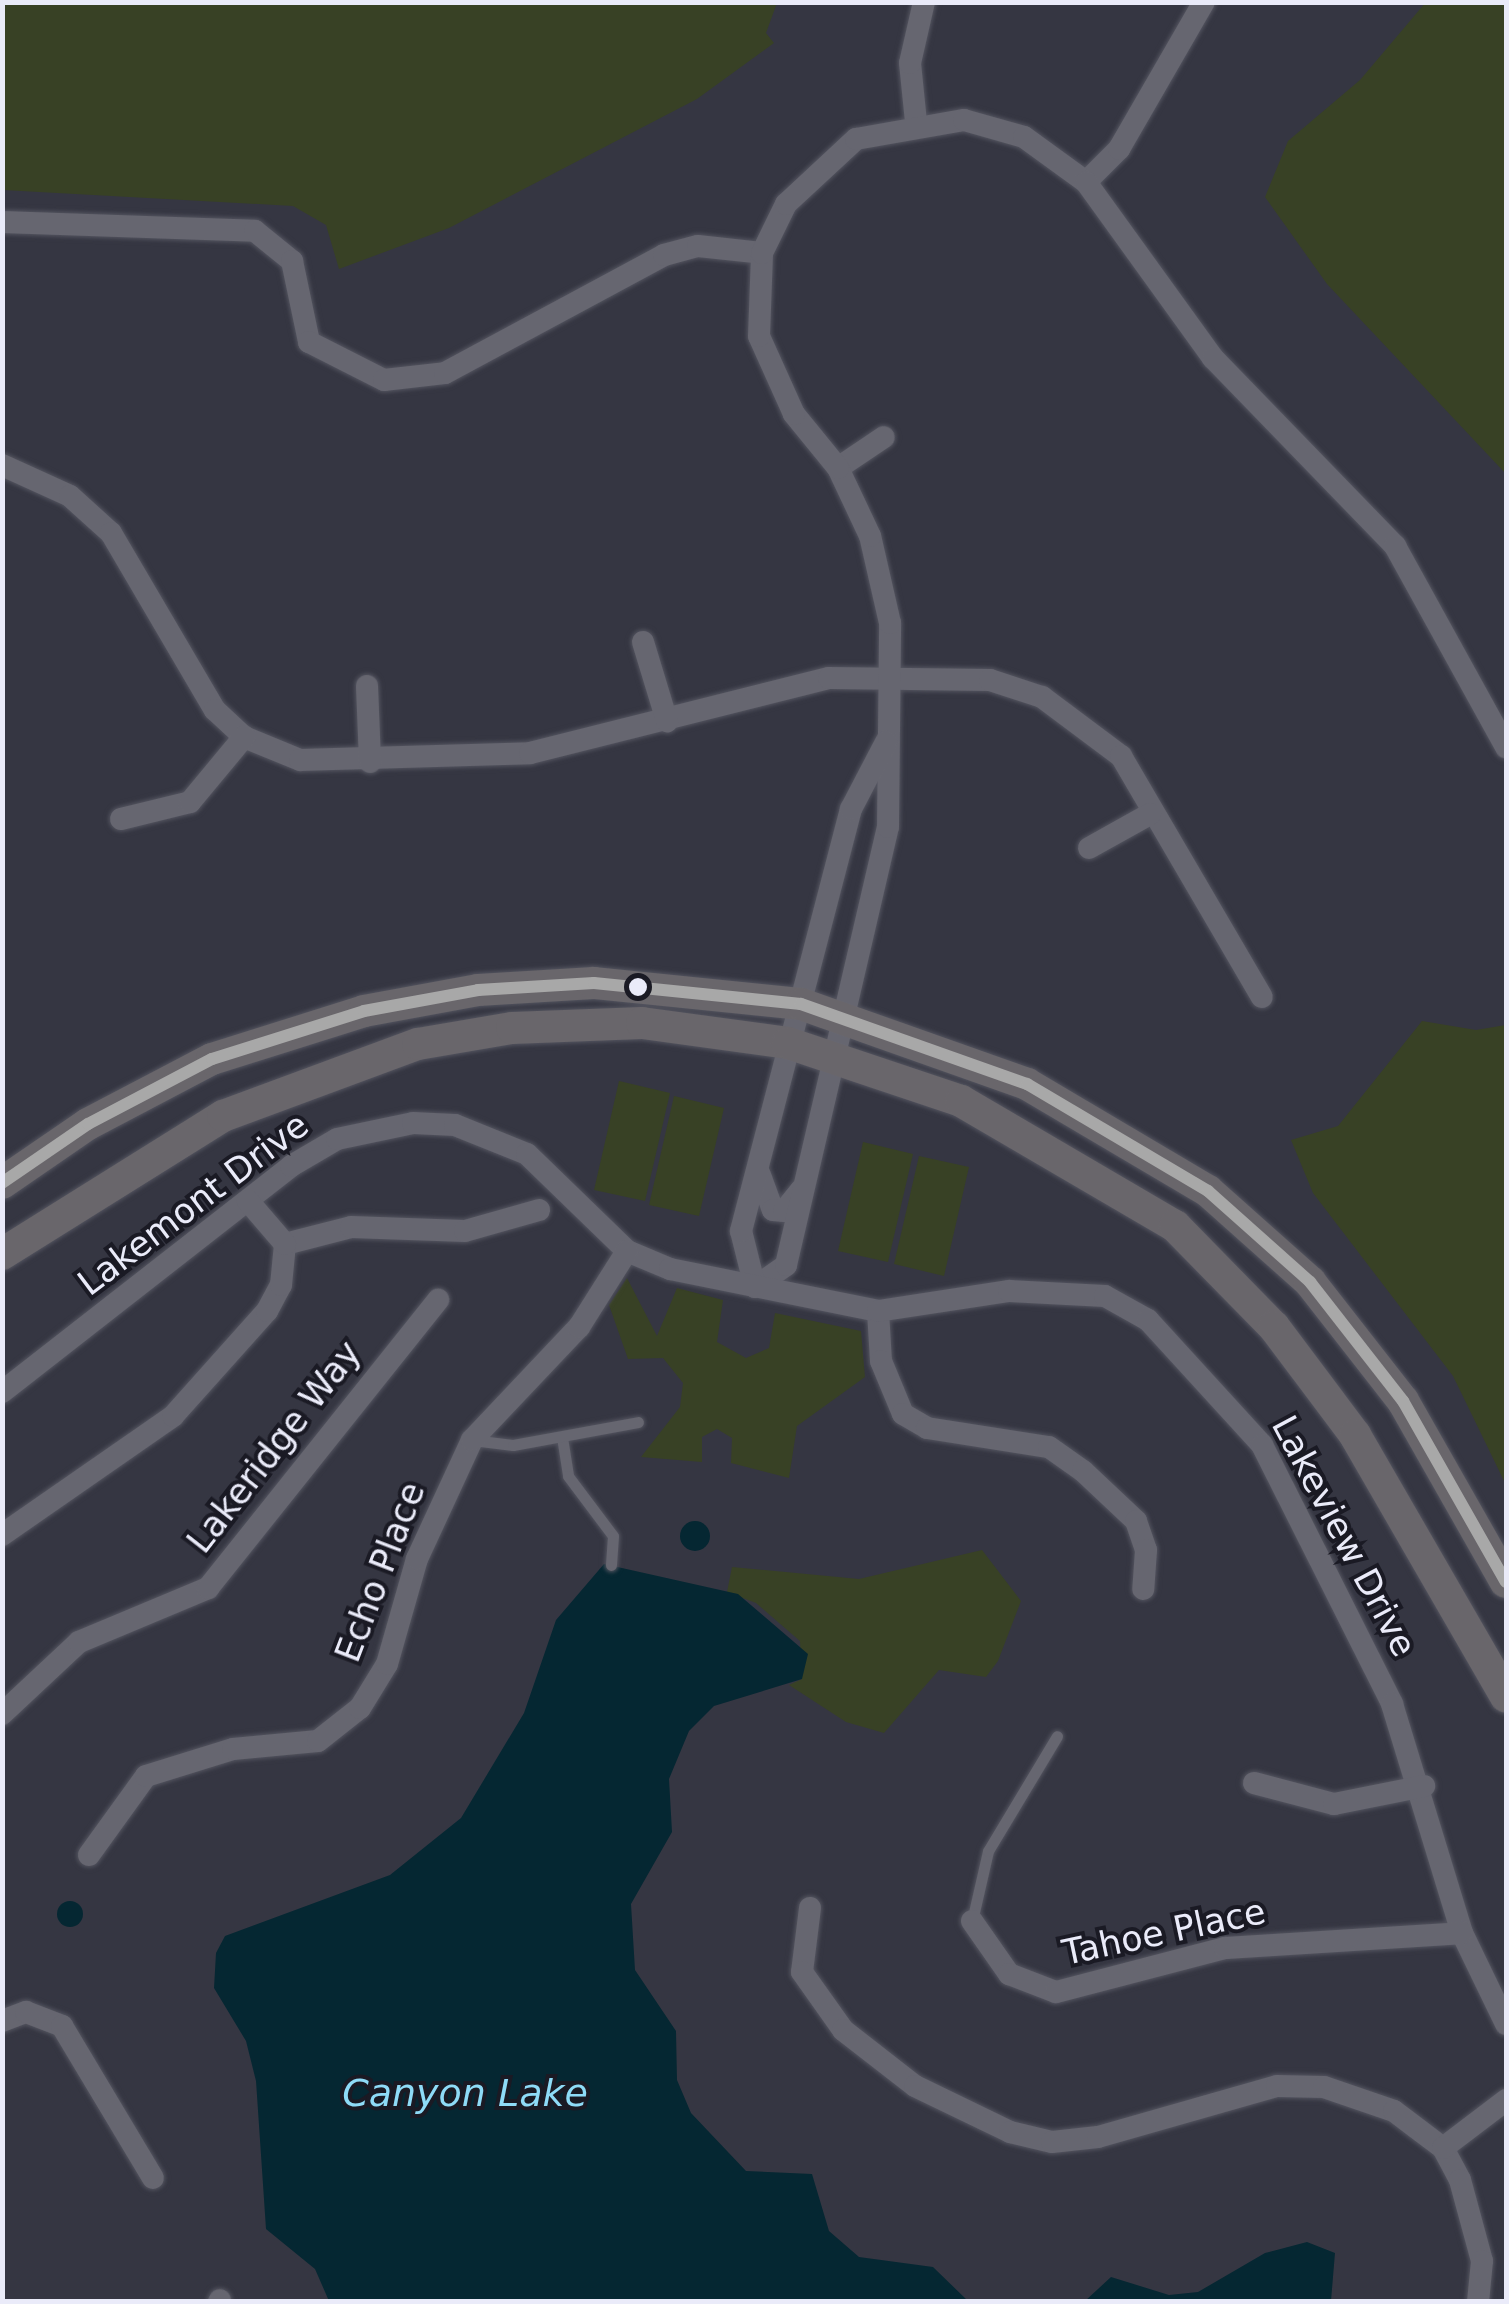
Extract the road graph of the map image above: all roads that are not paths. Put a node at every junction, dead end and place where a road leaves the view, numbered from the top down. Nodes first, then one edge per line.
1 (924, 2) edge
2 (1204, 2) edge
3 (916, 122) junction
4 (1086, 182) junction
5 (2, 222) edge
6 (762, 253) junction
7 (884, 436) dead end
8 (2, 465) edge
9 (838, 468) junction
10 (643, 642) dead end
11 (892, 677) junction
12 (366, 686) dead end
13 (667, 721) junction
14 (244, 737) junction
15 (886, 742) junction
16 (1506, 746) edge
17 (370, 762) junction
18 (1150, 814) junction
19 (121, 819) dead end
20 (1089, 848) dead end
21 (1262, 997) dead end
22 (800, 1004) junction
23 (842, 1015) junction
24 (788, 1043) junction
25 (834, 1057) junction
26 (758, 1162) junction
27 (2, 1183) edge
28 (805, 1186) junction
29 (248, 1201) junction
30 (539, 1210) dead end
31 (284, 1244) junction
32 (627, 1251) junction
33 (2, 1254) edge
34 (755, 1287) junction
35 (438, 1300) dead end
36 (878, 1311) junction
37 (2, 1392) edge
38 (638, 1422) dead end
39 (562, 1437) junction
40 (472, 1440) junction
41 (2, 1534) edge
42 (612, 1565) dead end
43 (1506, 1582) edge
44 (1143, 1589) dead end
45 (1506, 1697) edge
46 (2, 1714) edge
47 (1057, 1736) dead end
48 (1254, 1783) dead end
49 (1424, 1786) junction
50 (90, 1856) dead end
51 (810, 1908) dead end
52 (972, 1920) joint
53 (1462, 1934) junction
54 (2, 2021) edge
55 (1506, 2024) edge
56 (1506, 2100) edge
57 (1442, 2148) junction
58 (153, 2178) dead end
59 (1478, 2302) edge

1 - 3 street
2 - 4 street
3 - 4 street
3 - 6 street
4 - 16 street
5 - 6 street
6 - 9 street
7 - 9 street
8 - 14 street
9 - 11 street
10 - 13 street
11 - 13 street
11 - 15 street
11 - 18 street
12 - 17 street
13 - 17 street
14 - 17 street
14 - 19 street
15 - 22 street
15 - 23 street
18 - 20 street
18 - 21 street
22 - 23 main road
22 - 24 street
22 - 27 main road
23 - 25 street
23 - 43 main road
24 - 25 main road
24 - 26 street
24 - 33 main road
25 - 28 street
25 - 45 main road
26 - 28 street
26 - 34 street
28 - 34 street
29 - 31 street
29 - 32 street, Lakemont Drive
29 - 37 street, Lakemont Drive
30 - 31 street
31 - 41 street
32 - 34 street, Lakemont Drive
32 - 40 street, Echo Place
34 - 36 street, Lakeview Drive
35 - 46 street, Lakeridge Way
36 - 44 street
36 - 49 street, Lakeview Drive
38 - 39 lane
39 - 40 lane
39 - 42 lane
40 - 50 street, Echo Place
47 - 52 lane
48 - 49 street
49 - 53 street, Lakeview Drive
51 - 57 street
52 - 53 street, Tahoe Place
53 - 55 street, Lakeview Drive
54 - 58 street
56 - 57 street
57 - 59 street

